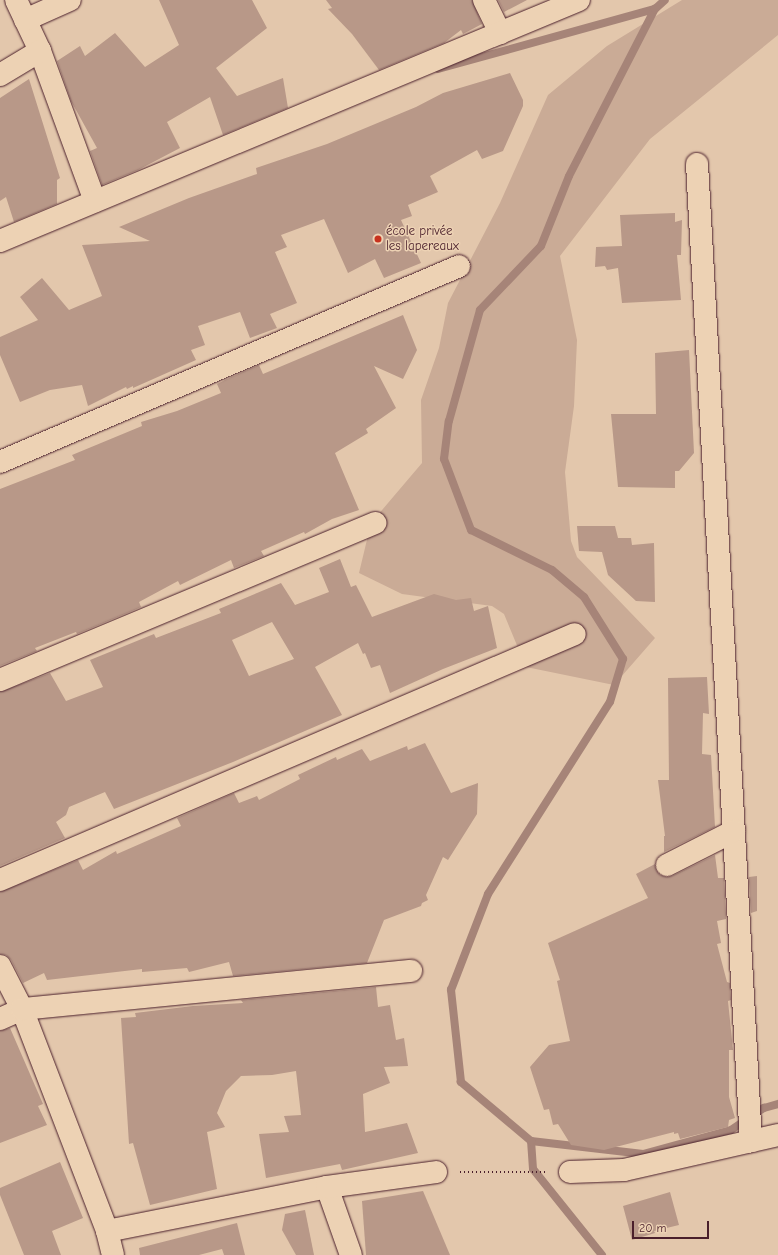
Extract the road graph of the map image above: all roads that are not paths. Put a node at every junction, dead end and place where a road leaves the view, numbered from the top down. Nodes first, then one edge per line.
1 (16, 0) edge
2 (70, 0) edge
3 (484, 0) edge
4 (579, 0) edge
5 (25, 20) junction
6 (500, 33) junction
7 (40, 51) junction
8 (0, 75) edge
9 (697, 164) dead end
10 (95, 201) junction
11 (0, 240) edge
12 (459, 266) dead end
13 (0, 462) edge
14 (375, 523) dead end
15 (575, 634) dead end
16 (0, 680) edge
17 (734, 831) junction
18 (667, 865) dead end
19 (0, 880) edge
20 (0, 966) edge
21 (411, 971) dead end
22 (22, 1010) junction
23 (0, 1019) edge
24 (778, 1135) edge
25 (751, 1142) junction
26 (436, 1172) road end
27 (570, 1172) road end
28 (328, 1187) junction
29 (107, 1231) junction
30 (113, 1255) edge
31 (351, 1255) edge

1 - 5 street
2 - 5 street
3 - 6 street
4 - 6 street
5 - 7 street
6 - 10 street
7 - 8 street
7 - 10 street
9 - 17 street
10 - 11 street
12 - 13 street
14 - 16 street
15 - 19 street
17 - 18 street
17 - 25 street
20 - 22 street
21 - 22 street
22 - 23 street
22 - 29 street
24 - 25 street
25 - 27 street
26 - 28 street
28 - 29 street
28 - 31 street
29 - 30 street

